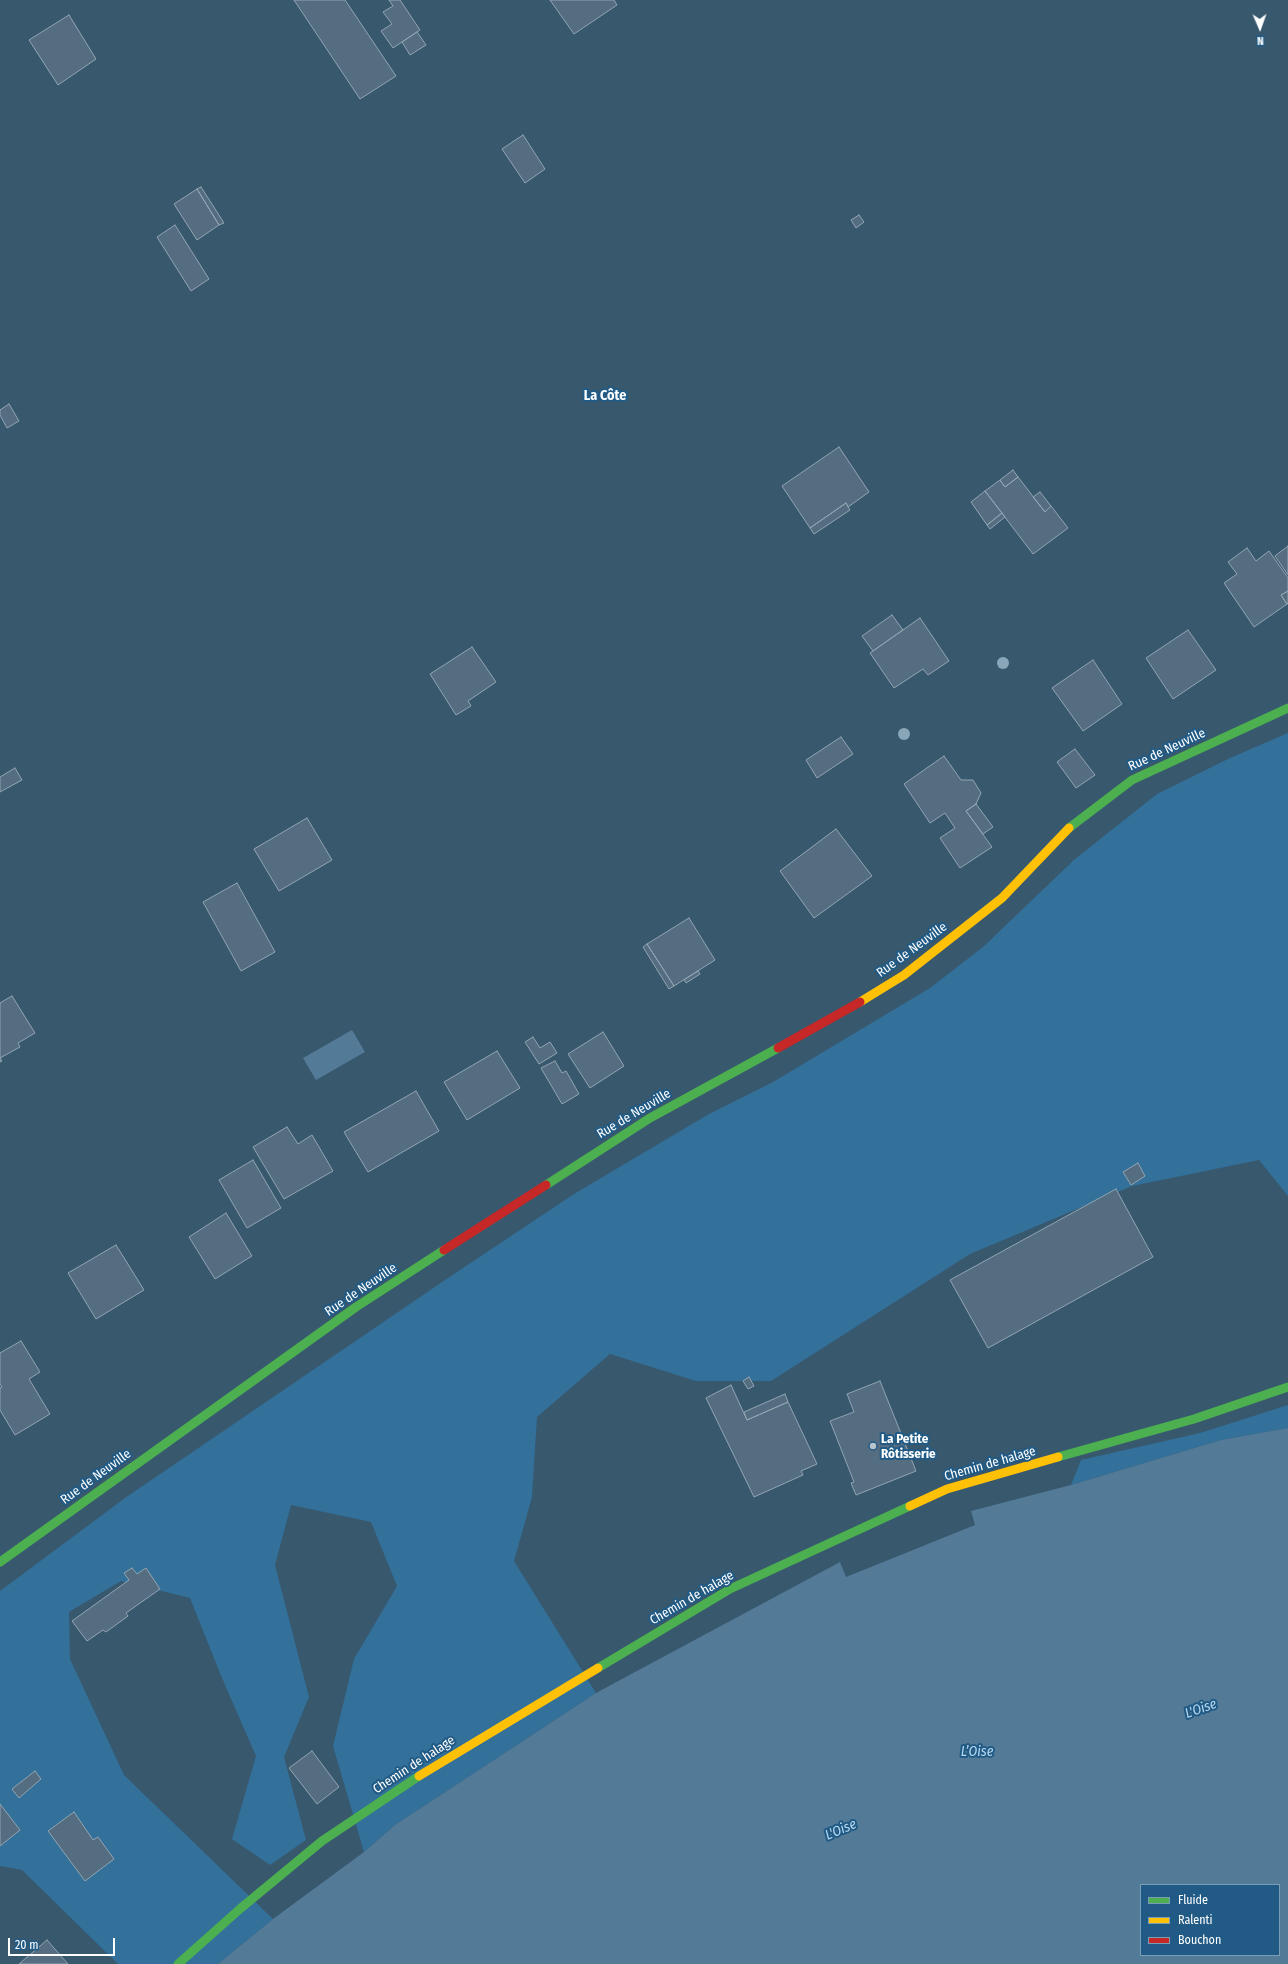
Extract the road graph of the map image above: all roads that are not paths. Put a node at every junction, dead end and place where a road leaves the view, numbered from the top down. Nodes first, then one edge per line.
1 (1288, 708) edge
2 (1288, 1386) edge
3 (0, 1562) edge
4 (178, 1964) edge

1 - 3 street, Rue de Neuville
2 - 4 street, Chemin de halage

